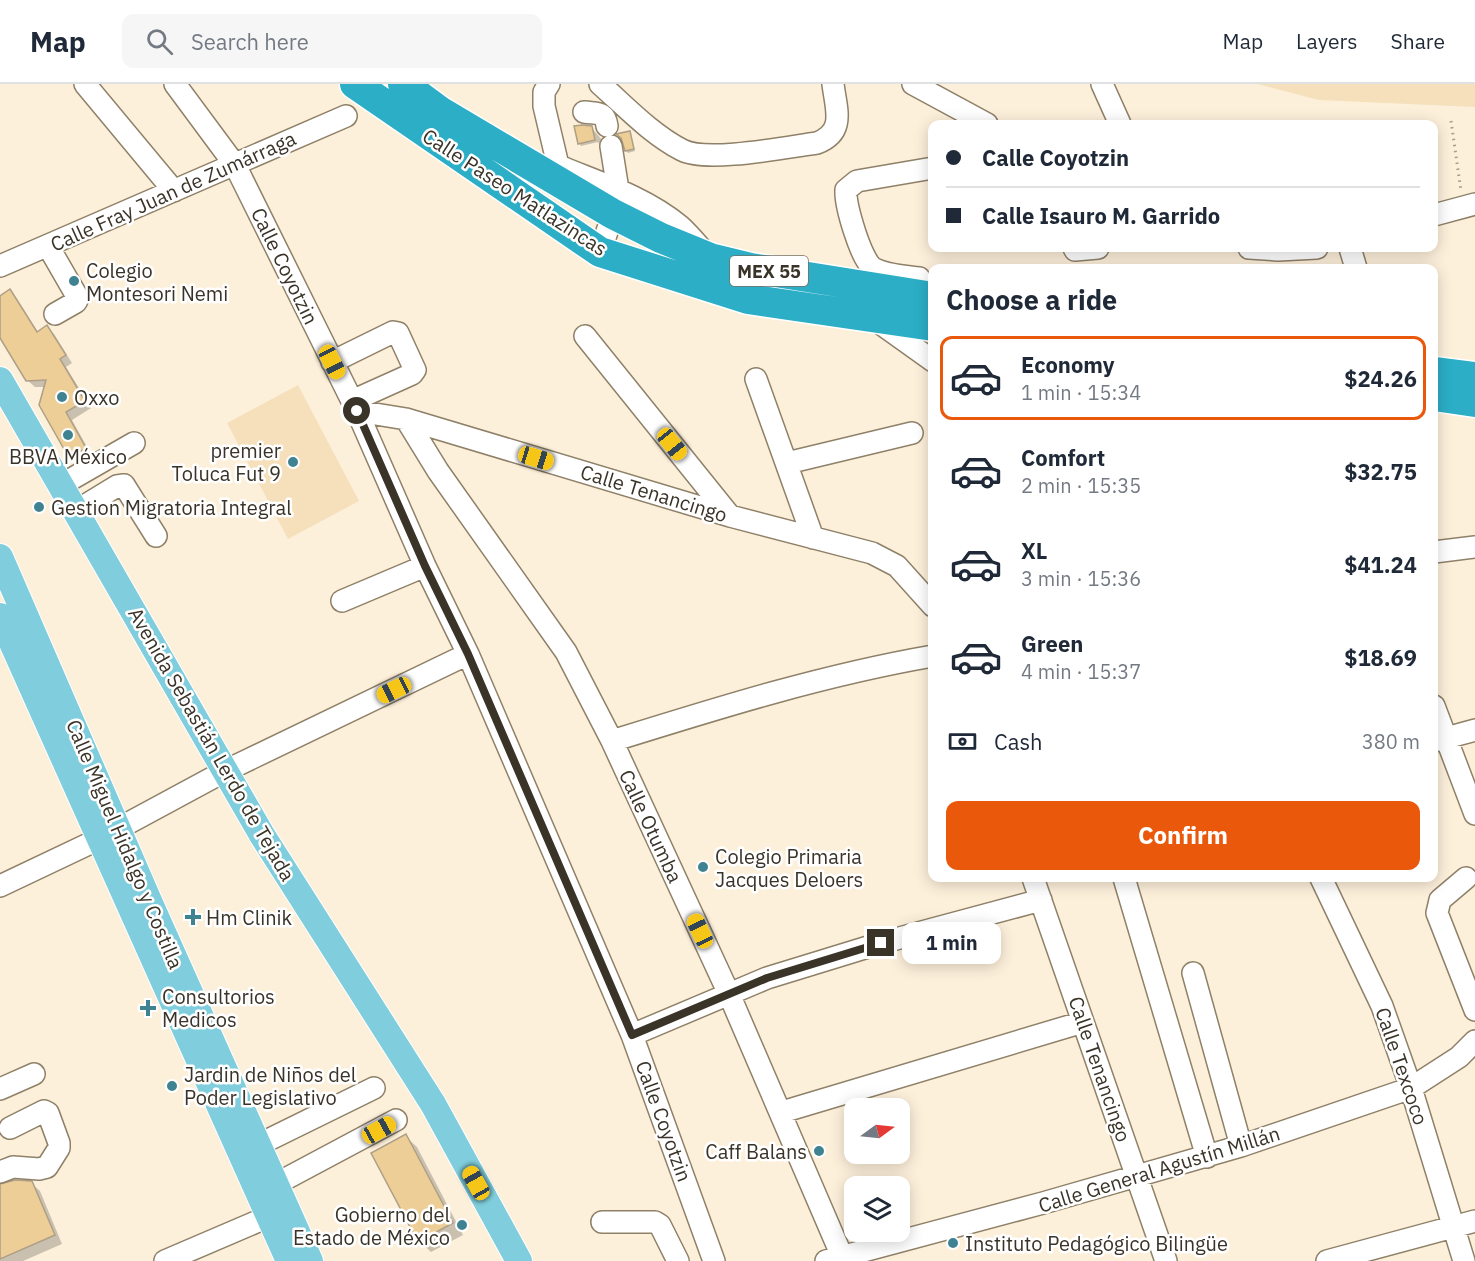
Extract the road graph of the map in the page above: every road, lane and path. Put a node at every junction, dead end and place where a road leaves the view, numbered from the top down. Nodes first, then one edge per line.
1 (86, 84) edge
2 (176, 84) edge
3 (355, 84) edge
4 (403, 84) edge
5 (549, 84) edge
6 (600, 84) edge
7 (833, 84) edge
8 (913, 84) edge
9 (1102, 84) edge
10 (584, 112) dead end
11 (346, 116) dead end
12 (980, 120) edge
13 (1118, 120) edge
14 (1451, 121) dead end
15 (235, 165) junction
16 (928, 169) edge
17 (560, 174) junction
18 (174, 191) junction
19 (615, 202) junction
20 (1469, 206) edge
21 (1438, 214) edge
22 (48, 246) junction
23 (600, 252) junction
24 (0, 266) edge
25 (928, 296) edge
26 (55, 314) dead end
27 (872, 317) junction
28 (928, 325) edge
29 (585, 336) dead end
30 (928, 356) edge
31 (332, 362) junction
32 (1438, 372) edge
33 (1475, 377) edge
34 (756, 379) dead end
35 (0, 380) edge
36 (1438, 397) edge
37 (1475, 402) edge
38 (355, 406) junction
39 (8, 410) edge
40 (405, 419) junction
41 (912, 434) dead end
42 (134, 443) dead end
43 (787, 463) junction
44 (61, 484) junction
45 (76, 511) junction
46 (730, 516) junction
47 (156, 536) dead end
48 (813, 538) junction
49 (1475, 547) edge
50 (1438, 552) edge
51 (0, 557) edge
52 (425, 566) junction
53 (928, 600) edge
54 (342, 601) dead end
55 (0, 616) edge
56 (468, 654) junction
57 (928, 658) edge
58 (1475, 730) edge
59 (1440, 739) edge
60 (612, 741) junction
61 (225, 771) junction
62 (1475, 814) edge
63 (109, 833) junction
64 (1466, 878) dead end
65 (1034, 882) edge
66 (1125, 882) edge
67 (1323, 882) edge
68 (0, 886) edge
69 (1041, 900) junction
70 (1194, 973) dead end
71 (729, 994) junction
72 (1475, 1010) edge
73 (1083, 1022) junction
74 (632, 1035) junction
75 (1475, 1041) edge
76 (34, 1074) dead end
77 (374, 1088) dead end
78 (1411, 1088) junction
79 (0, 1089) edge
80 (782, 1112) junction
81 (396, 1120) dead end
82 (10, 1128) dead end
83 (258, 1145) junction
84 (1241, 1146) junction
85 (1207, 1157) junction
86 (0, 1172) edge
87 (1137, 1177) junction
88 (276, 1184) junction
89 (270, 1216) junction
90 (1475, 1221) edge
91 (602, 1222) dead end
92 (1454, 1226) junction
93 (838, 1259) edge
94 (165, 1261) edge
95 (289, 1261) edge
96 (310, 1261) edge
97 (519, 1261) edge
98 (678, 1261) edge
99 (714, 1261) edge
100 (1166, 1261) edge
101 (1327, 1261) edge
102 (1464, 1261) edge

1 - 18 street
2 - 15 street, Calle Coyotzin
3 - 23 highway, Calle Paseo Matlazincas / MEX 55
4 - 17 highway, Calle Paseo Matlazincas / MEX 55
5 - 17 street
6 - 7 street
8 - 12 street
9 - 13 street
10 - 19 street
11 - 15 street, Calle Fray Juan de Zumárraga
14 - 20 path
15 - 18 street, Calle Fray Juan de Zumárraga
15 - 31 street, Calle Coyotzin
16 - 25 street
17 - 19 highway, Calle Paseo Matlazincas / MEX 55
18 - 22 street, Calle Fray Juan de Zumárraga
19 - 23 street
19 - 25 highway, Calle Paseo Matlazincas / MEX 55
20 - 21 street
22 - 24 street, Calle Fray Juan de Zumárraga
22 - 26 street
23 - 27 highway, Calle Paseo Matlazincas / MEX 55
27 - 28 highway, Calle Paseo Matlazincas / MEX 55
27 - 30 street
29 - 46 street
31 - 38 street, Calle Coyotzin
31 - 38 street
32 - 33 highway
34 - 43 street
35 - 39 main road, Avenida Sebastián Lerdo de Tejada
36 - 37 highway
38 - 40 street, Calle Tenancingo
38 - 52 street, Calle Coyotzin
39 - 44 main road, Avenida Sebastián Lerdo de Tejada
40 - 46 street, Calle Tenancingo
40 - 60 street, Calle Otumba
41 - 43 street
42 - 44 street
43 - 48 street
44 - 45 main road, Avenida Sebastián Lerdo de Tejada
45 - 47 street
45 - 61 main road, Avenida Sebastián Lerdo de Tejada
46 - 48 street, Calle Tenancingo
48 - 53 street, Calle Tenancingo
49 - 50 street
51 - 63 main road, Calle Miguel Hidalgo y Costilla
52 - 54 street
52 - 56 street, Calle Coyotzin
55 - 63 main road, Calle Miguel Hidalgo y Costilla
56 - 61 street
56 - 74 street, Calle Coyotzin
57 - 60 street
58 - 59 street
59 - 62 street
60 - 71 street, Calle Otumba
61 - 63 street
61 - 97 main road, Avenida Sebastián Lerdo de Tejada
63 - 68 street
63 - 83 main road, Calle Miguel Hidalgo y Costilla
63 - 89 main road, Calle Miguel Hidalgo y Costilla
64 - 72 street
65 - 69 street, Calle Tenancingo
66 - 85 street
67 - 78 street, Calle Texcoco
69 - 71 street
69 - 73 street, Calle Tenancingo
70 - 84 street
71 - 74 street
71 - 80 street, Calle Otumba
73 - 80 street
73 - 87 street, Calle Tenancingo
74 - 99 street, Calle Coyotzin
75 - 78 street, Calle General Agustín Millán
76 - 79 street
77 - 83 street
78 - 84 street, Calle General Agustín Millán
78 - 92 street, Calle Texcoco
80 - 93 street, Calle Otumba
81 - 88 street
82 - 86 street
83 - 88 main road, Calle Miguel Hidalgo y Costilla
84 - 85 street, Calle General Agustín Millán
85 - 87 street, Calle General Agustín Millán
87 - 93 street, Calle General Agustín Millán
87 - 100 street, Calle Tenancingo
88 - 96 main road, Calle Miguel Hidalgo y Costilla
89 - 94 street
89 - 95 main road, Calle Miguel Hidalgo y Costilla
90 - 92 street
91 - 98 street
92 - 101 street
92 - 102 street, Calle Texcoco

